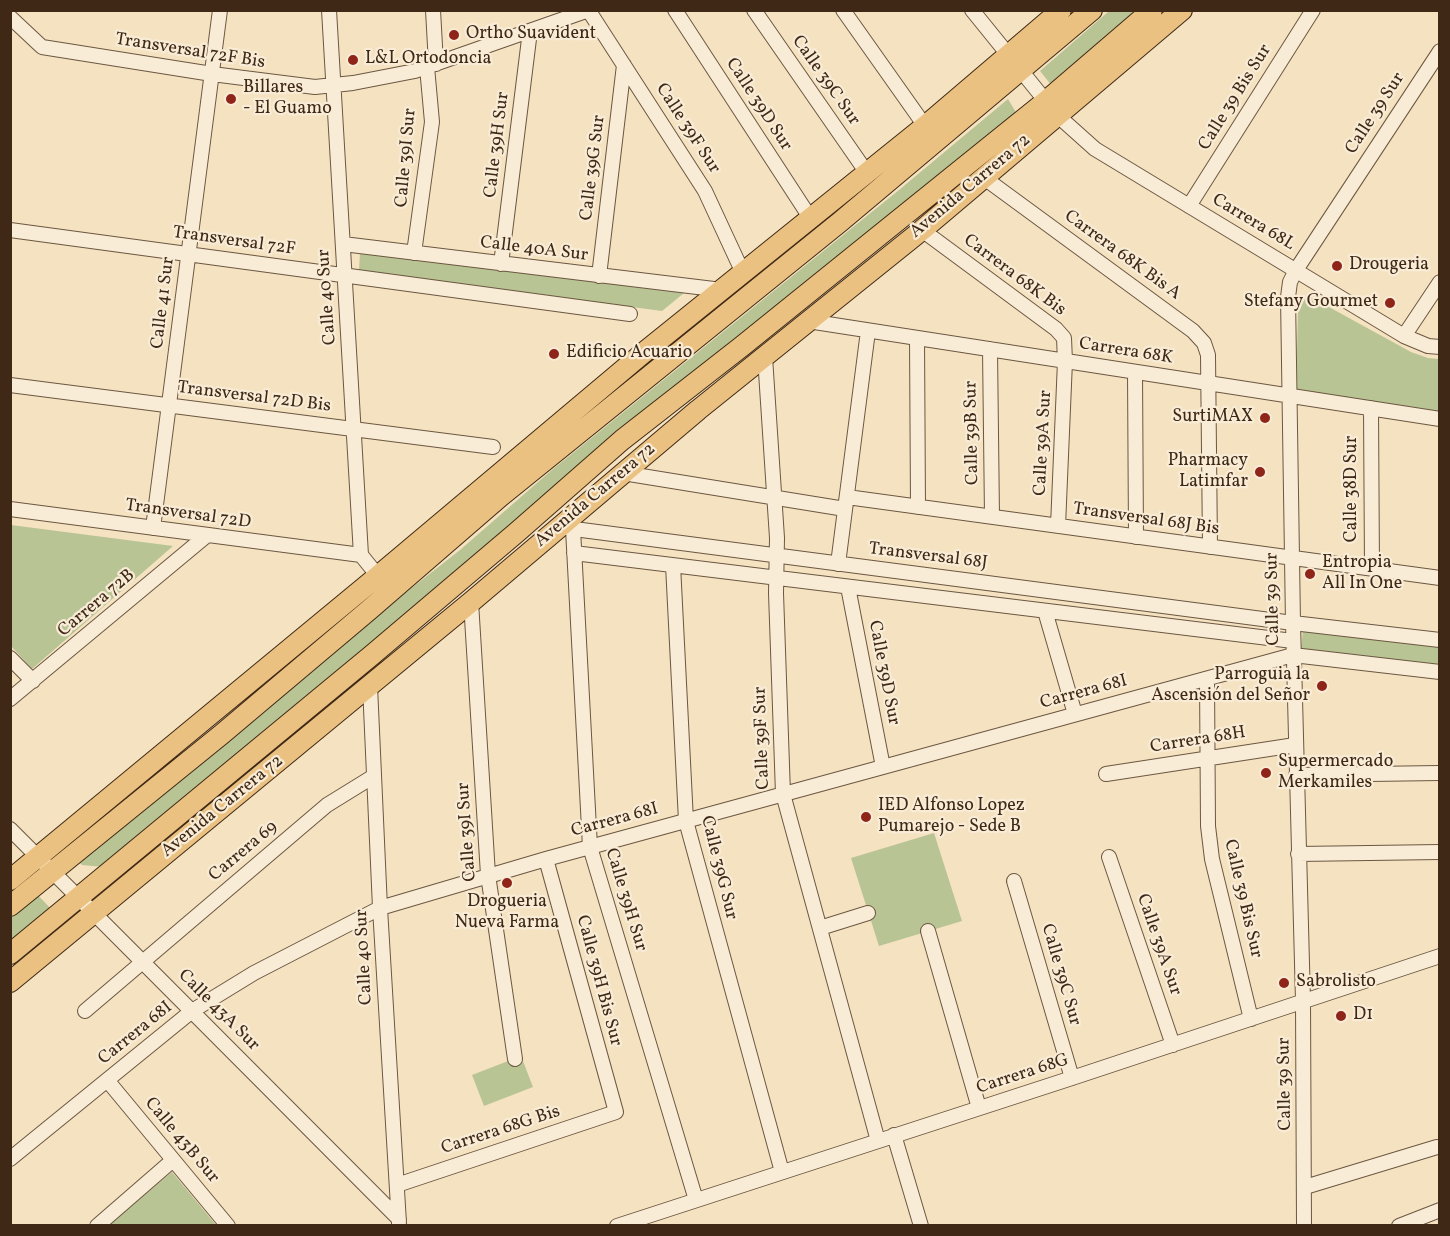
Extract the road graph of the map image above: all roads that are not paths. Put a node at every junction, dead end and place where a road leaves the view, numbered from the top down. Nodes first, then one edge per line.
1 (220, 10) edge
2 (329, 10) edge
3 (433, 10) edge
4 (589, 10) edge
5 (675, 10) edge
6 (754, 10) edge
7 (843, 10) edge
8 (972, 10) edge
9 (1062, 10) edge
10 (1092, 10) edge
11 (1152, 10) edge
12 (1182, 10) edge
13 (1313, 10) edge
14 (575, 13) edge
15 (10, 17) edge
16 (530, 31) junction
17 (1440, 51) edge
18 (1008, 56) junction
19 (432, 65) junction
20 (624, 65) junction
21 (1021, 71) junction
22 (212, 74) junction
23 (333, 85) junction
24 (1051, 108) junction
25 (925, 126) junction
26 (867, 173) junction
27 (983, 177) junction
28 (1189, 206) junction
29 (811, 219) junction
30 (840, 222) junction
31 (10, 230) edge
32 (922, 230) junction
33 (343, 244) junction
34 (414, 253) junction
35 (189, 254) junction
36 (501, 264) junction
37 (1296, 270) junction
38 (743, 273) junction
39 (345, 275) junction
40 (599, 276) junction
41 (1440, 282) edge
42 (722, 290) junction
43 (630, 314) dead end
44 (808, 321) junction
45 (868, 331) junction
46 (1404, 336) junction
47 (917, 338) junction
48 (1440, 347) edge
49 (990, 349) junction
50 (765, 357) junction
51 (1065, 361) junction
52 (1135, 372) junction
53 (737, 380) junction
54 (1208, 383) junction
55 (10, 385) edge
56 (682, 393) junction
57 (1289, 396) junction
58 (169, 405) junction
59 (1371, 408) junction
60 (1440, 419) edge
61 (354, 429) junction
62 (494, 447) dead end
63 (623, 473) junction
64 (775, 498) junction
65 (846, 503) junction
66 (918, 507) junction
67 (10, 509) edge
68 (992, 517) junction
69 (1058, 526) junction
70 (153, 528) junction
71 (566, 528) junction
72 (206, 536) junction
73 (1136, 537) junction
74 (1210, 547) junction
75 (574, 554) junction
76 (361, 555) junction
77 (777, 556) junction
78 (1291, 558) junction
79 (838, 564) junction
80 (673, 565) junction
81 (1372, 569) junction
82 (378, 576) junction
83 (776, 578) junction
84 (1440, 578) edge
85 (848, 586) junction
86 (471, 602) junction
87 (1045, 610) junction
88 (1293, 623) junction
89 (1440, 640) edge
90 (1293, 641) junction
91 (1293, 655) junction
92 (10, 658) edge
93 (1440, 672) edge
94 (1206, 679) junction
95 (33, 681) junction
96 (370, 686) junction
97 (10, 699) edge
98 (1075, 714) junction
99 (280, 732) junction
100 (222, 734) junction
101 (1295, 745) junction
102 (1208, 757) junction
103 (883, 767) junction
104 (147, 768) junction
105 (1440, 773) edge
106 (1106, 774) dead end
107 (1296, 775) junction
108 (374, 776) junction
109 (783, 794) junction
110 (214, 814) junction
111 (686, 821) junction
112 (10, 829) edge
113 (590, 847) junction
114 (1440, 852) edge
115 (1298, 854) junction
116 (1109, 857) dead end
117 (546, 859) junction
118 (45, 864) junction
119 (488, 875) junction
120 (10, 880) edge
121 (1014, 881) dead end
122 (78, 897) junction
123 (10, 906) edge
124 (380, 908) junction
125 (93, 912) junction
126 (868, 913) dead end
127 (820, 928) junction
128 (928, 931) dead end
129 (10, 954) edge
130 (1440, 956) edge
131 (143, 962) junction
132 (10, 982) edge
133 (1303, 1001) junction
134 (85, 1011) dead end
135 (192, 1011) junction
136 (1251, 1018) junction
137 (1173, 1045) junction
138 (515, 1059) dead end
139 (1072, 1078) junction
140 (107, 1080) junction
141 (979, 1108) junction
142 (616, 1112) joint
143 (894, 1136) junction
144 (878, 1141) junction
145 (1437, 1147) dead end
146 (10, 1158) edge
147 (173, 1160) junction
148 (782, 1172) junction
149 (397, 1185) junction
150 (1305, 1187) junction
151 (696, 1200) junction
152 (1433, 1217) edge
153 (399, 1222) edge
154 (97, 1226) edge
155 (228, 1226) edge
156 (617, 1226) edge
157 (921, 1226) edge
158 (1304, 1226) edge
159 (1399, 1226) edge

1 - 22 street, Calle 41 Sur
2 - 23 street, Calle 40 Sur
3 - 19 street, Calle 39I Sur
4 - 14 street, Transversal 72F Bis
4 - 20 street, Calle 39F Sur
5 - 29 street, Calle 39D Sur
6 - 26 street, Calle 39C Sur
7 - 25 street
8 - 18 street
9 - 18 highway
10 - 21 highway
11 - 24 highway, Avenida Carrera 72
12 - 24 highway, Avenida Carrera 72
13 - 28 street, Calle 39 Bis Sur
14 - 16 street, Transversal 72F Bis
15 - 22 street, Transversal 72F Bis
16 - 19 street, Transversal 72F Bis
16 - 36 street, Calle 39H Sur
17 - 37 street, Calle 39 Sur
18 - 21 street
18 - 25 highway
19 - 23 street, Transversal 72F Bis
19 - 34 street, Calle 39I Sur
20 - 38 street, Calle 39F Sur
20 - 40 street, Calle 39G Sur
21 - 24 street
21 - 30 highway
22 - 23 street, Transversal 72F Bis
22 - 35 street, Calle 41 Sur
23 - 33 street, Calle 40 Sur
24 - 27 highway, Avenida Carrera 72
24 - 28 street, Carrera 68L
24 - 56 highway, Avenida Carrera 72
25 - 26 highway
26 - 29 highway
26 - 30 highway
27 - 32 highway, Avenida Carrera 72
27 - 54 street, Carrera 68K Bis A
28 - 37 street, Carrera 68L
29 - 38 highway
30 - 100 highway
31 - 35 street, Transversal 72F
32 - 44 highway, Avenida Carrera 72
32 - 51 street, Carrera 68K Bis
33 - 34 street, Calle 40A Sur
33 - 39 street, Calle 40 Sur
34 - 36 street, Calle 40A Sur
35 - 39 street, Transversal 72F
35 - 58 street, Calle 41 Sur
36 - 40 street, Calle 40A Sur
37 - 46 street, Carrera 68L
37 - 57 street, Calle 39 Sur
38 - 42 highway
39 - 43 street, Transversal 72F
39 - 61 street, Calle 40 Sur
40 - 42 street, Calle 40A Sur
41 - 46 street
42 - 82 highway
44 - 45 street, Carrera 68K
44 - 50 highway, Avenida Carrera 72
45 - 47 street, Carrera 68K
45 - 65 street
46 - 48 street, Carrera 68L
47 - 49 street, Carrera 68K
47 - 66 street
49 - 51 street, Carrera 68K
49 - 68 street, Calle 39B Sur
50 - 53 highway, Avenida Carrera 72
50 - 64 street, Calle 39F Sur
51 - 52 street, Carrera 68K
51 - 69 street, Calle 39A Sur
52 - 54 street, Carrera 68K
52 - 73 street
53 - 56 highway
53 - 63 highway, Avenida Carrera 72
54 - 57 street, Carrera 68K
54 - 74 street
55 - 58 street, Transversal 72D Bis
56 - 99 highway, Avenida Carrera 72
57 - 59 street, Carrera 68K
57 - 78 street, Calle 39 Sur
58 - 61 street, Transversal 72D Bis
58 - 70 street, Calle 41 Sur
59 - 60 street, Carrera 68K
59 - 81 street, Calle 38D Sur
61 - 62 street, Transversal 72D Bis
61 - 76 street, Calle 40 Sur
63 - 64 street, Transversal 68J Bis
63 - 71 highway, Avenida Carrera 72
64 - 65 street, Transversal 68J Bis
64 - 77 street, Calle 39F Sur
65 - 66 street, Transversal 68J Bis
65 - 79 street
66 - 68 street, Transversal 68J Bis
67 - 70 street, Transversal 72D
68 - 69 street, Transversal 68J Bis
69 - 73 street, Transversal 68J Bis
70 - 72 street, Transversal 72D
71 - 75 street, Calle 39H Sur
71 - 77 street, Transversal 68J
71 - 86 highway, Avenida Carrera 72
72 - 76 street, Transversal 72D
72 - 95 street, Carrera 72B
73 - 74 street, Transversal 68J Bis
74 - 78 street, Transversal 68J Bis
75 - 80 street
75 - 113 street, Calle 39H Sur
76 - 82 street
77 - 79 street, Transversal 68J
77 - 83 street, Calle 39F Sur
78 - 81 street, Transversal 68J Bis
78 - 88 street, Calle 39 Sur
79 - 88 street, Transversal 68J
80 - 83 street
80 - 111 street, Calle 39G Sur
81 - 84 street, Transversal 68J Bis
82 - 104 highway
83 - 85 street
83 - 109 street, Calle 39F Sur
85 - 87 street
85 - 103 street, Calle 39D Sur
86 - 96 highway, Avenida Carrera 72
86 - 119 street, Calle 39I Sur
87 - 90 street
87 - 98 street
88 - 89 street, Transversal 68J
88 - 90 street, Calle 39 Sur
90 - 91 street, Calle 39 Sur
91 - 93 street
91 - 94 street, Carrera 68I
91 - 101 street, Calle 39 Sur
92 - 95 street
94 - 98 street, Carrera 68I
94 - 102 street, Calle 39 Bis Sur
95 - 97 street, Carrera 72B
96 - 108 street, Calle 40 Sur
96 - 110 highway, Avenida Carrera 72
98 - 103 street, Carrera 68I
99 - 110 highway
99 - 122 highway, Avenida Carrera 72
100 - 104 highway
100 - 118 highway
101 - 102 street, Carrera 68H
101 - 107 street, Calle 39 Sur
102 - 106 street, Carrera 68H
102 - 136 street, Calle 39 Bis Sur
103 - 109 street, Carrera 68I
104 - 118 highway
105 - 107 street
107 - 115 street, Calle 39 Sur
108 - 124 street, Calle 40 Sur
108 - 131 street, Carrera 69
109 - 111 street, Carrera 68I
109 - 127 street, Calle 39F Sur
110 - 125 highway, Avenida Carrera 72
111 - 113 street, Carrera 68I
111 - 148 street, Calle 39G Sur
112 - 118 street, Calle 43A Sur
113 - 117 street, Carrera 68I
113 - 151 street, Calle 39H Sur
114 - 115 street
115 - 133 street, Calle 39 Sur
116 - 137 street, Calle 39A Sur
117 - 119 street, Carrera 68I
117 - 142 street, Calle 39H Bis Sur
118 - 120 highway
118 - 122 street, Calle 43A Sur
118 - 123 highway
119 - 124 street, Carrera 68I
119 - 138 street, Calle 39I Sur
121 - 139 street, Calle 39C Sur
122 - 125 street, Calle 43A Sur
122 - 129 highway, Avenida Carrera 72
124 - 135 street, Carrera 68I
124 - 149 street, Calle 40 Sur
125 - 131 street, Calle 43A Sur
125 - 132 highway, Avenida Carrera 72
126 - 127 street
127 - 144 street, Calle 39F Sur
128 - 141 street
130 - 133 street, Carrera 68G
131 - 134 street, Carrera 69
131 - 135 street, Calle 43A Sur
133 - 136 street, Carrera 68G
133 - 150 street, Calle 39 Sur
135 - 140 street, Carrera 68I
135 - 153 street, Calle 43A Sur
136 - 137 street, Carrera 68G
137 - 139 street, Carrera 68G
139 - 141 street, Carrera 68G
140 - 146 street, Carrera 68I
140 - 147 street, Calle 43B Sur
141 - 143 street, Carrera 68G
142 - 149 street, Carrera 68G Bis
143 - 144 street, Carrera 68G
143 - 157 street
144 - 148 street, Carrera 68G
145 - 150 street
147 - 154 street
147 - 155 street, Calle 43B Sur
148 - 151 street, Carrera 68G
149 - 153 street, Calle 40 Sur
150 - 158 street, Calle 39 Sur
151 - 156 street, Carrera 68G
152 - 159 street

